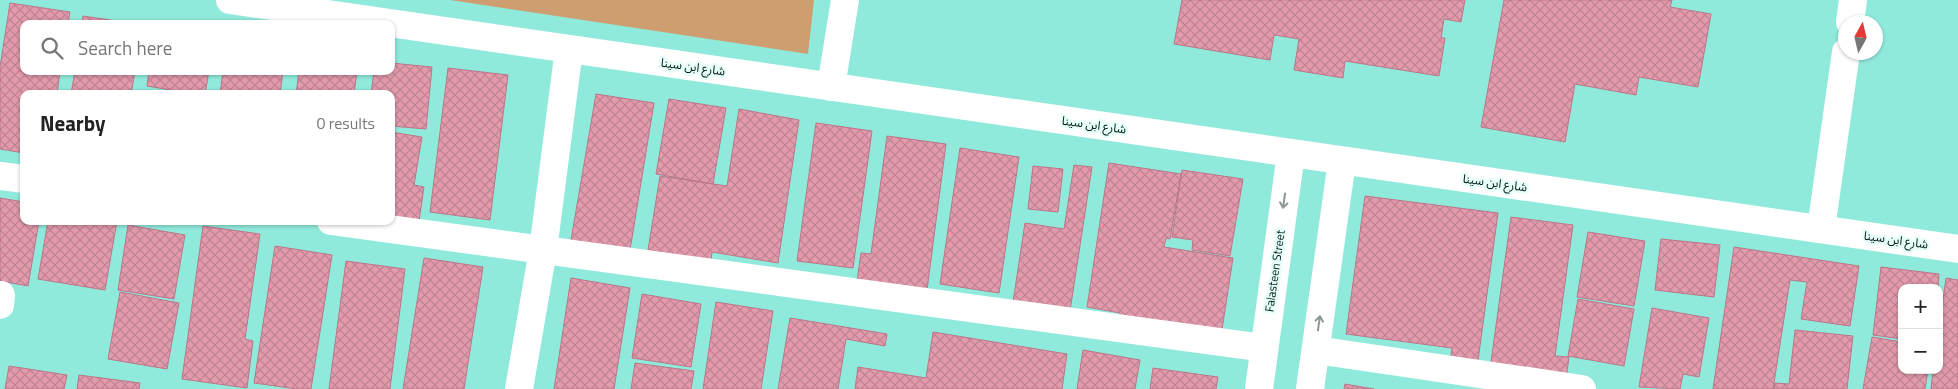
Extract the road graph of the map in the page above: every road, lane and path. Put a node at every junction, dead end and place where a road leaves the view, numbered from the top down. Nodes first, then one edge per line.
1 (230, 0) edge
2 (845, 0) edge
3 (1854, 0) edge
4 (1851, 15) edge
5 (368, 20) edge
6 (395, 24) edge
7 (569, 49) junction
8 (1845, 60) edge
9 (831, 87) junction
10 (1291, 153) junction
11 (1342, 160) junction
12 (0, 176) edge
13 (20, 178) edge
14 (360, 225) edge
15 (1821, 229) junction
16 (1958, 249) edge
17 (543, 250) junction
18 (1264, 348) junction
19 (1316, 350) junction
20 (519, 389) edge
21 (1259, 389) edge
22 (1310, 389) edge
23 (1582, 389) edge

1 - 5 street, شارع ابن سينا
2 - 9 street
3 - 4 street
6 - 7 street, شارع ابن سينا
7 - 9 street, شارع ابن سينا
7 - 17 street
8 - 15 street
9 - 10 street, شارع ابن سينا
10 - 11 street, شارع ابن سينا
10 -> 18 street, Falasteen Street
11 - 15 street, شارع ابن سينا
19 -> 11 street
12 - 13 street
14 - 17 street
15 - 16 street, شارع ابن سينا
17 - 18 street
17 - 20 street
18 - 21 street, Falasteen Street
19 - 22 street
19 - 23 street

